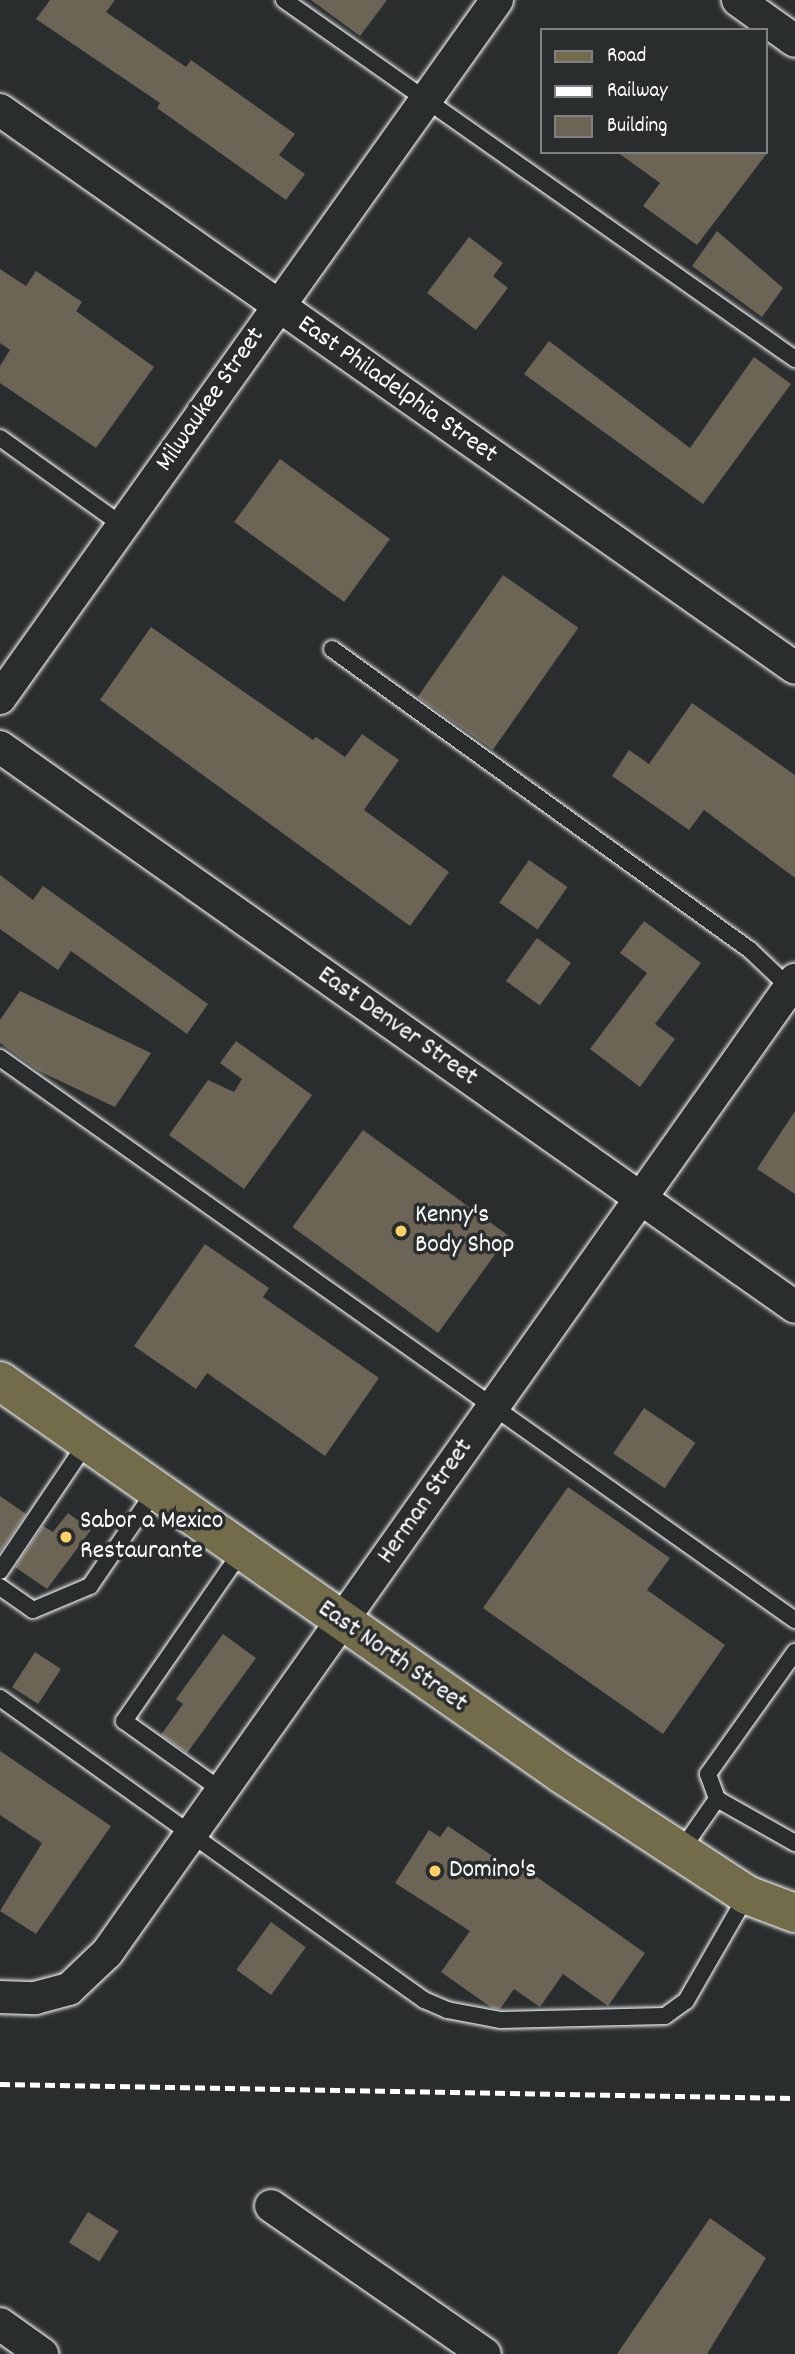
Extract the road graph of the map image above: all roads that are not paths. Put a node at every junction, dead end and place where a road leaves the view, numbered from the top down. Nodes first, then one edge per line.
1 (284, 0) edge
2 (497, 0) edge
3 (738, 0) edge
4 (795, 41) edge
5 (425, 101) junction
6 (0, 110) edge
7 (279, 305) junction
8 (795, 359) edge
9 (0, 438) edge
10 (122, 525) junction
11 (332, 649) dead end
12 (795, 668) edge
13 (0, 698) edge
14 (0, 747) edge
15 (793, 987) edge
16 (0, 1058) edge
17 (641, 1198) junction
18 (795, 1307) edge
19 (0, 1381) edge
20 (494, 1407) junction
21 (87, 1442) junction
22 (155, 1491) junction
23 (241, 1552) junction
24 (0, 1571) edge
25 (0, 1587) edge
26 (795, 1620) edge
27 (341, 1622) junction
28 (795, 1652) edge
29 (0, 1698) edge
30 (221, 1790) junction
31 (717, 1800) junction
32 (191, 1833) junction
33 (795, 1843) edge
34 (680, 1852) junction
35 (747, 1895) junction
36 (795, 1913) edge
37 (0, 1997) edge
38 (271, 2206) dead end
39 (0, 2324) edge
40 (42, 2354) edge
41 (485, 2354) edge

1 - 5 lane
2 - 5 street, Milwaukee Street
3 - 4 street
5 - 7 street, Milwaukee Street
5 - 8 lane
6 - 7 street, East Philadelphia Street
7 - 10 street, Milwaukee Street
7 - 12 street, East Philadelphia Street
9 - 10 lane
10 - 13 street, Milwaukee Street
11 - 15 lane
14 - 17 street, East Denver Street
15 - 17 street, Herman Street
16 - 20 lane
17 - 18 street, East Denver Street
17 - 20 street, Herman Street
19 - 21 main road, East North Street
20 - 26 lane
20 - 27 street, Herman Street
21 - 22 main road, East North Street
21 - 24 lane
22 - 23 main road, East North Street
22 - 25 lane
23 - 27 main road, East North Street
23 - 30 lane
27 - 30 street, Herman Street
27 - 34 main road, East North Street
28 - 31 lane
29 - 32 lane
30 - 32 street, Herman Street
31 - 33 lane
31 - 34 lane
32 - 35 lane
32 - 37 street, Herman Street
34 - 35 main road, East North Street
35 - 36 main road, East North Street
38 - 41 street
39 - 40 street

